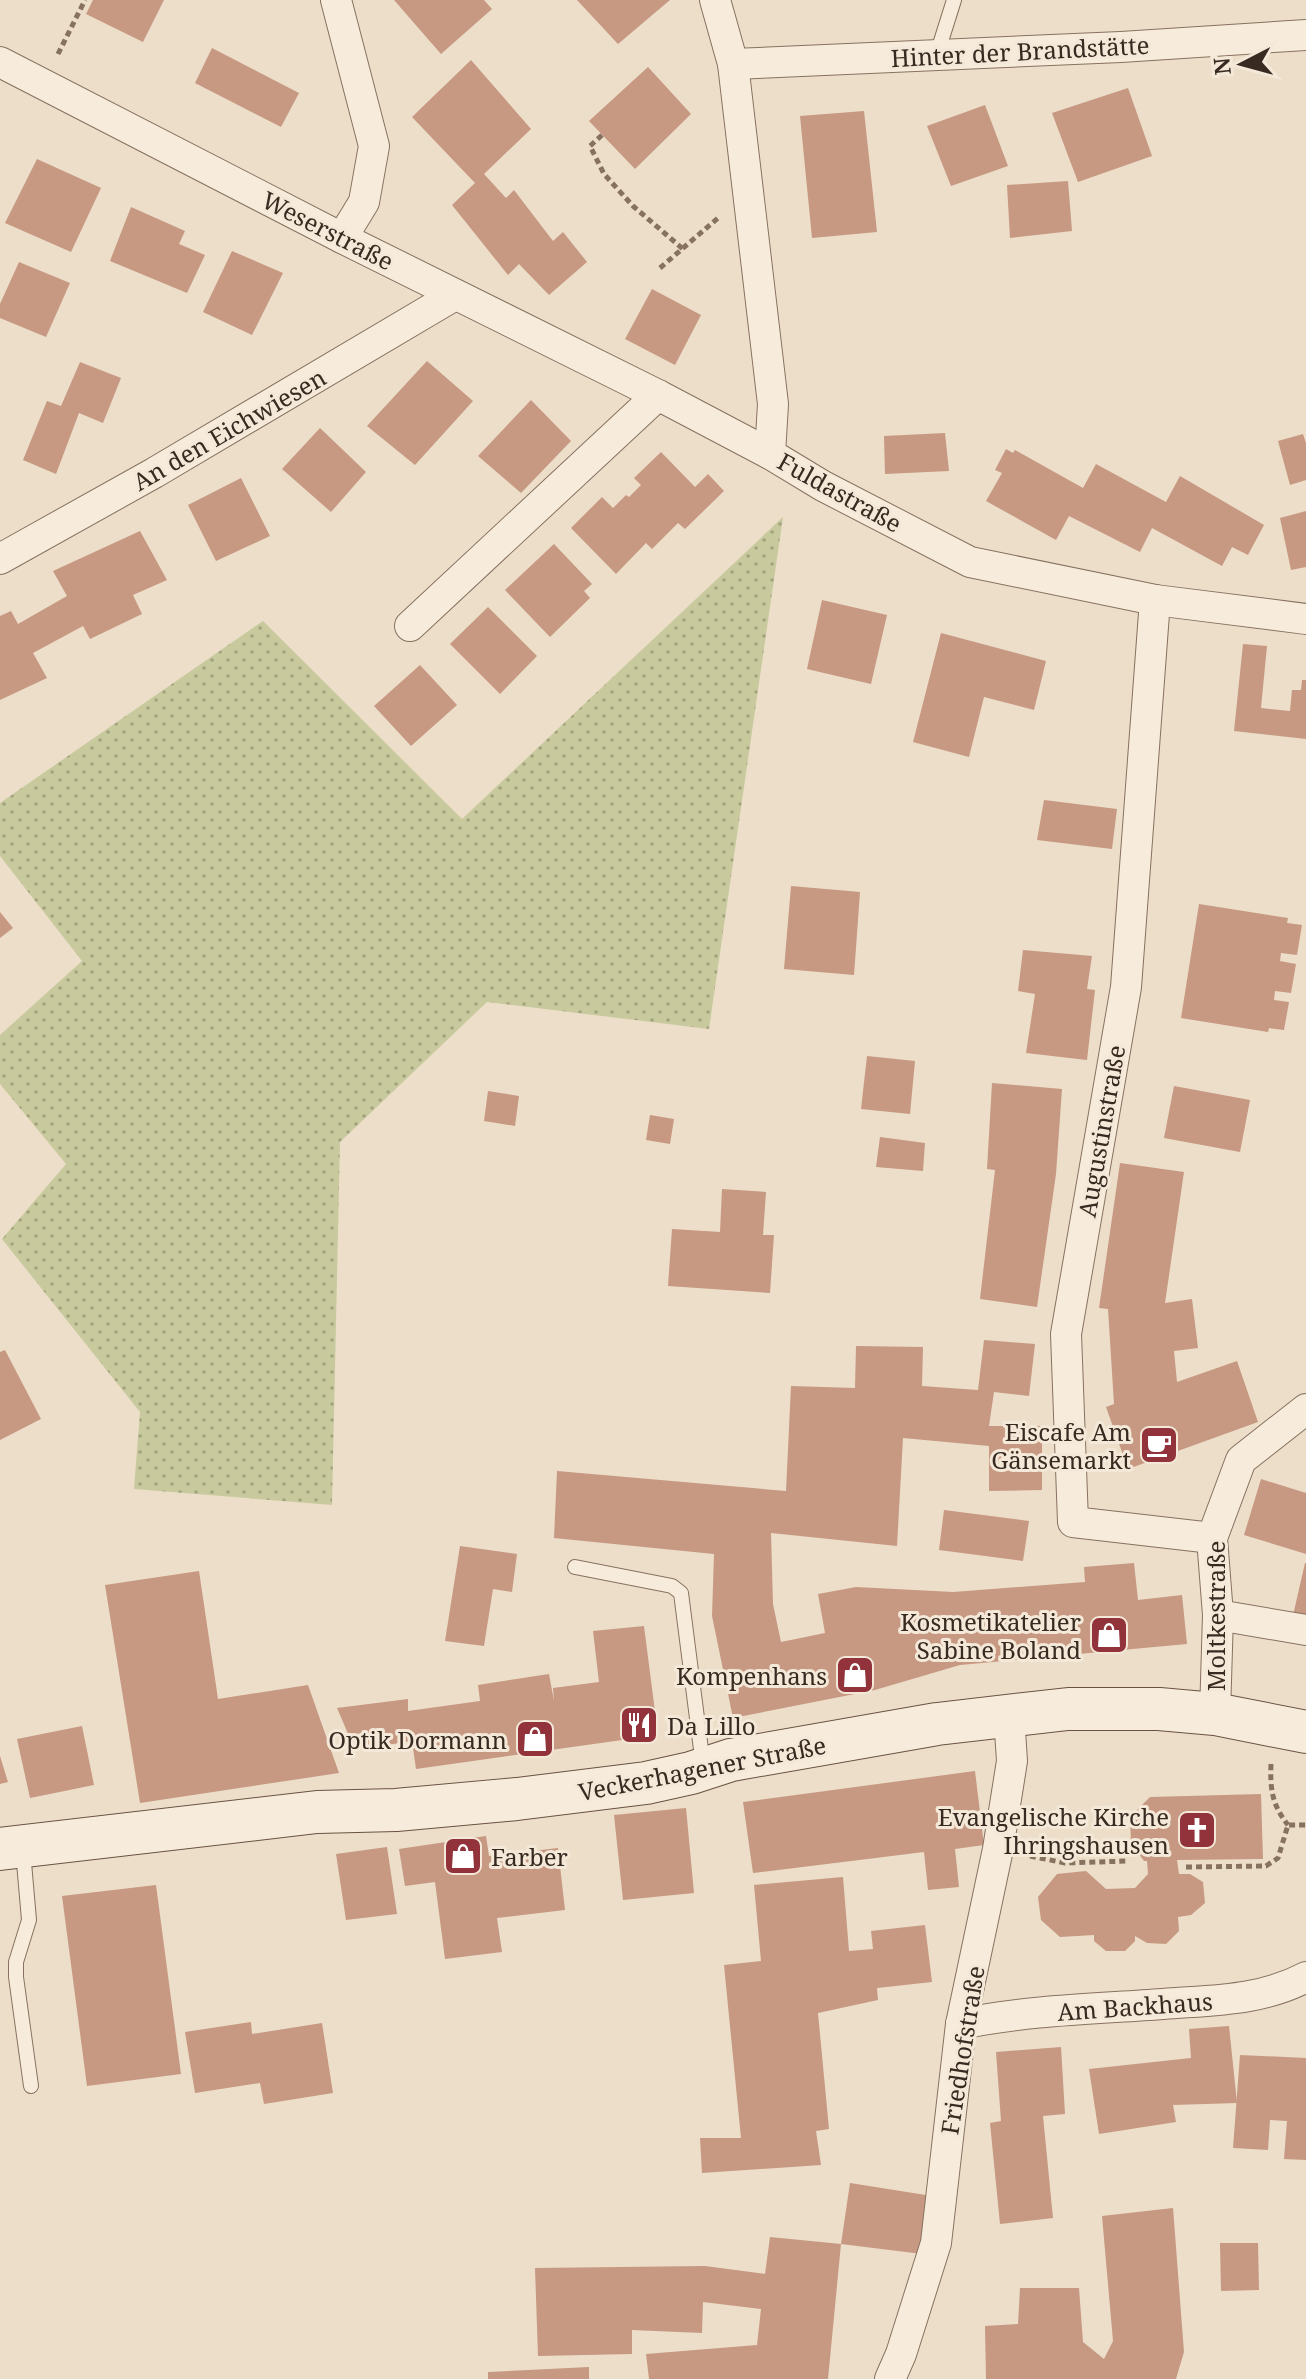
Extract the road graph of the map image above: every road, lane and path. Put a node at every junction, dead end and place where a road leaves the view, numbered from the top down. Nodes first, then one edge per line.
1 (85, 0) edge
2 (336, 0) edge
3 (715, 0) edge
4 (954, 0) edge
5 (1306, 35) edge
6 (937, 54) junction
7 (0, 62) edge
8 (733, 64) junction
9 (43, 84) junction
10 (602, 135) dead end
11 (748, 191) junction
12 (342, 238) junction
13 (683, 249) junction
14 (660, 268) dead end
15 (455, 295) junction
16 (658, 395) junction
17 (770, 454) junction
18 (0, 559) edge
19 (1155, 600) junction
20 (1306, 619) edge
21 (410, 626) dead end
22 (1306, 1409) edge
23 (1212, 1538) junction
24 (575, 1567) dead end
25 (1218, 1615) junction
26 (1306, 1630) edge
27 (1215, 1714) junction
28 (1009, 1716) junction
29 (1292, 1728) edge
30 (703, 1769) junction
31 (1288, 1825) junction
32 (1306, 1825) edge
33 (11, 1848) edge
34 (998, 1849) junction
35 (1128, 1861) dead end
36 (1186, 1867) dead end
37 (1306, 1977) edge
38 (961, 2024) junction
39 (31, 2086) dead end
40 (890, 2379) edge

1 - 9 path
2 - 12 street
3 - 8 street, Fuldastraße
4 - 6 lane
5 - 6 street, Hinter der Brandstätte
6 - 8 street, Hinter der Brandstätte
7 - 9 street, Weserstraße
8 - 11 street, Fuldastraße
9 - 12 street, Weserstraße
10 - 13 path
11 - 13 path
11 - 17 street, Fuldastraße
12 - 15 street, Weserstraße
13 - 14 path
15 - 16 street, Weserstraße
15 - 18 street, An den Eichwiesen
16 - 17 street, Weserstraße
16 - 21 street
17 - 19 street, Fuldastraße
19 - 20 street, Fuldastraße
19 - 23 street, Augustinstraße
22 - 23 street, Moltkestraße
23 - 25 street, Moltkestraße
24 - 30 lane
25 - 26 street
25 - 27 street, Moltkestraße
27 - 28 street, Veckerhagener Straße
27 - 29 street, Veckerhagener Straße
28 - 30 street, Veckerhagener Straße
28 - 34 street, Friedhofstraße
29 - 31 path
30 - 33 street, Veckerhagener Straße
31 - 32 path
31 - 36 path
33 - 39 lane
34 - 35 path
34 - 38 street, Friedhofstraße
37 - 38 street, Am Backhaus
38 - 40 street, Friedhofstraße

